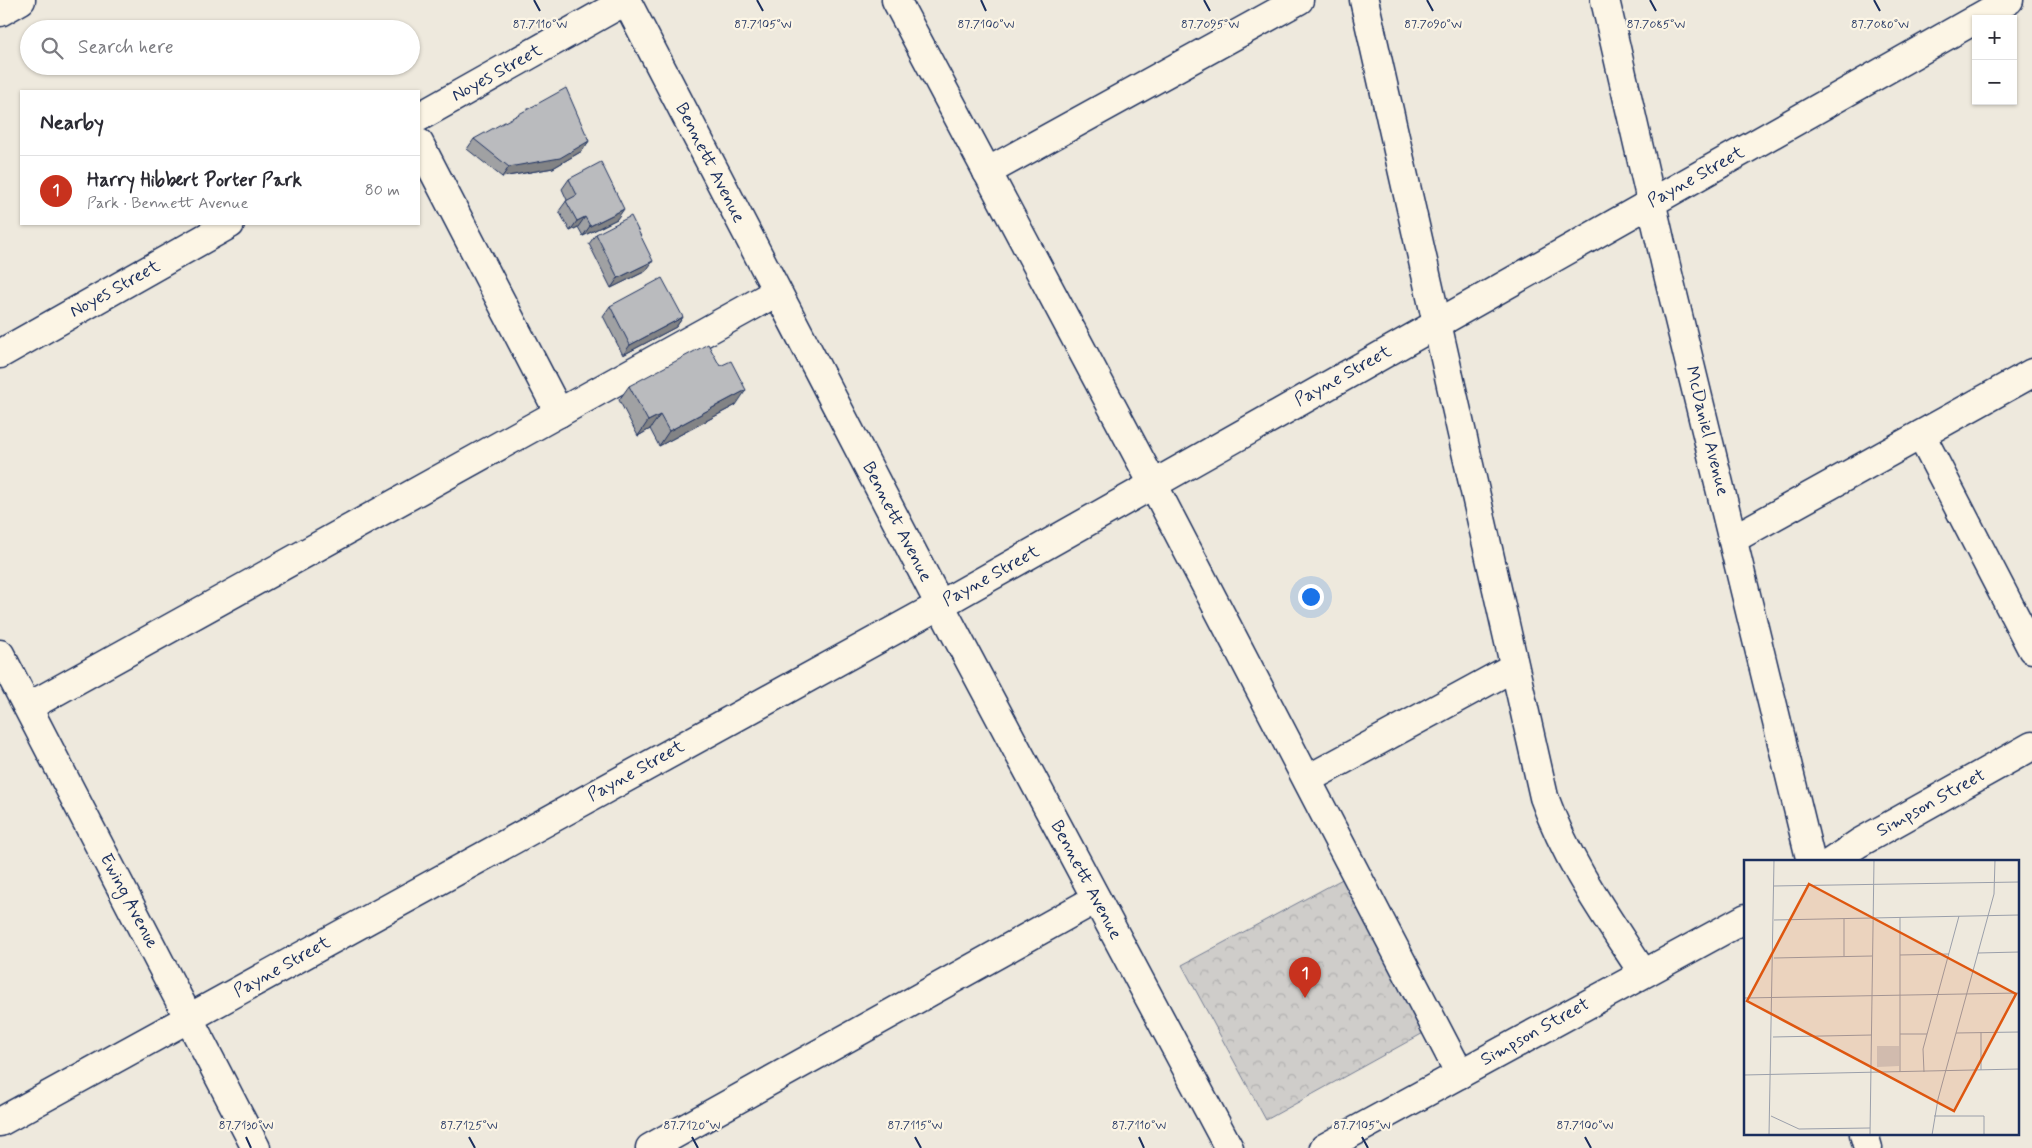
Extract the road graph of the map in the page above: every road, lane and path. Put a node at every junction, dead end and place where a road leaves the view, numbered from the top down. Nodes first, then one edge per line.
1 (21, 0) edge
2 (626, 0) edge
3 (896, 0) edge
4 (1299, 0) edge
5 (1364, 0) edge
6 (1605, 0) edge
7 (2009, 0) edge
8 (0, 12) edge
9 (1983, 15) edge
10 (1972, 21) edge
11 (420, 116) edge
12 (420, 145) edge
13 (987, 172) junction
14 (1652, 202) junction
15 (228, 225) edge
16 (777, 292) junction
17 (1437, 323) junction
18 (0, 354) edge
19 (2032, 373) edge
20 (559, 413) junction
21 (1921, 435) junction
22 (1154, 484) junction
23 (1733, 540) junction
24 (940, 604) junction
25 (2032, 649) edge
26 (0, 654) edge
27 (1514, 667) junction
28 (28, 707) junction
29 (2032, 746) edge
30 (1308, 779) junction
31 (1811, 860) edge
32 (1834, 860) edge
33 (1096, 899) junction
34 (1744, 919) edge
35 (1643, 973) junction
36 (190, 1017) junction
37 (1460, 1074) junction
38 (0, 1122) edge
39 (256, 1148) edge
40 (650, 1148) edge
41 (1229, 1148) edge
42 (1324, 1148) edge

1 - 8 street
2 - 11 street, Noyes Street
2 - 16 street, Bennett Avenue
3 - 13 street
4 - 13 street
5 - 17 street
6 - 14 street, McDaniel Avenue
7 - 9 street, Payne Street
10 - 14 street, Payne Street
12 - 20 street
13 - 22 street
14 - 17 street, Payne Street
14 - 23 street, McDaniel Avenue
15 - 18 street, Noyes Street
16 - 20 street
16 - 24 street, Bennett Avenue
17 - 22 street, Payne Street
17 - 27 street
19 - 21 street
20 - 28 street
21 - 23 street
21 - 25 street
22 - 24 street, Payne Street
22 - 30 street
23 - 31 street, McDaniel Avenue
24 - 33 street, Bennett Avenue
24 - 36 street, Payne Street
26 - 28 street, Ewing Avenue
27 - 30 street
27 - 35 street
28 - 36 street, Ewing Avenue
29 - 32 street, Simpson Street
30 - 37 street
33 - 40 street
33 - 41 street, Bennett Avenue
34 - 35 street, Simpson Street
35 - 37 street, Simpson Street
36 - 38 street, Payne Street
36 - 39 street, Ewing Avenue
37 - 42 street, Simpson Street

